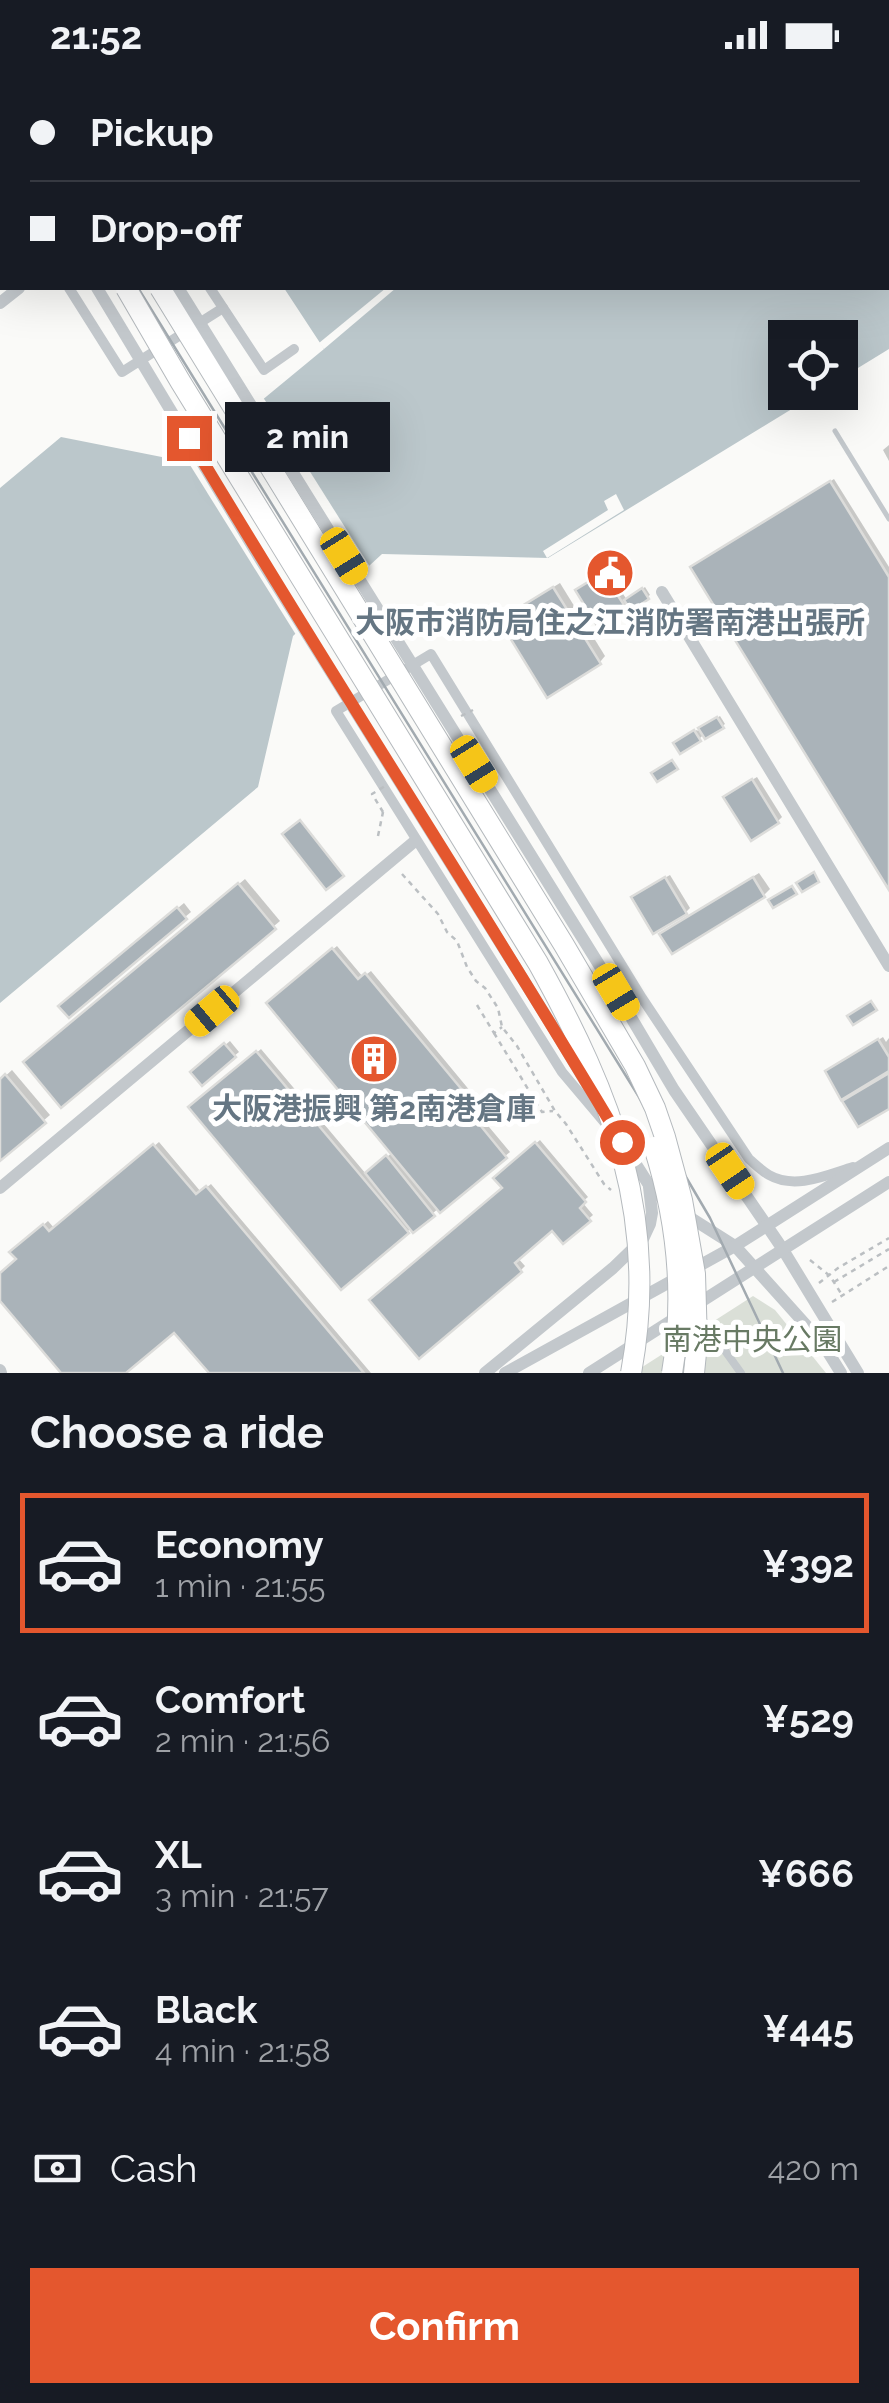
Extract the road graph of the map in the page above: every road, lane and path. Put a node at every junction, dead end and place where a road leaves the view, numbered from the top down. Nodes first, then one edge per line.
1 (70, 290) edge
2 (98, 290) edge
3 (127, 290) edge
4 (161, 290) edge
5 (179, 290) edge
6 (211, 290) edge
7 (223, 308) junction
8 (294, 349) dead end
9 (835, 431) dead end
10 (889, 518) edge
11 (662, 592) dead end
12 (473, 710) dead end
13 (461, 716) dead end
14 (390, 782) dead end
15 (378, 836) dead end
16 (416, 841) junction
17 (402, 874) dead end
18 (564, 945) junction
19 (538, 963) junction
20 (889, 966) edge
21 (477, 1005) dead end
22 (502, 1027) junction
23 (494, 1033) junction
24 (554, 1111) junction
25 (622, 1142) junction
26 (889, 1148) edge
27 (862, 1165) junction
28 (889, 1182) edge
29 (648, 1185) junction
30 (0, 1188) edge
31 (613, 1192) dead end
32 (766, 1226) junction
33 (889, 1238) edge
34 (735, 1246) junction
35 (782, 1248) junction
36 (889, 1249) edge
37 (810, 1260) dead end
38 (754, 1266) junction
39 (889, 1266) edge
40 (830, 1276) junction
41 (834, 1282) junction
42 (818, 1284) dead end
43 (842, 1296) junction
44 (830, 1303) dead end
45 (703, 1320) dead end
46 (485, 1373) edge
47 (505, 1373) edge
48 (588, 1373) edge
49 (631, 1373) edge
50 (645, 1373) edge
51 (672, 1373) edge
52 (694, 1373) edge
53 (741, 1373) edge
54 (841, 1373) edge
55 (858, 1373) edge

1 - 7 street
2 - 25 street, bridge
3 - 19 highway, bridge
4 - 18 highway, bridge
5 - 32 street, bridge
6 - 7 street
7 - 8 street
9 - 10 lane
11 - 20 street
12 - 13 path, bridge
14 - 15 path, bridge
16 - 25 street
16 - 27 street
16 - 30 street
17 - 22 path
18 - 51 highway, bridge
18 - 52 highway, bridge
19 - 49 highway, bridge
19 - 50 highway, bridge
21 - 23 path
22 - 23 path
22 - 24 path
23 - 24 path
24 - 31 path
25 - 29 street
26 - 27 street
27 - 32 street
28 - 35 street
29 - 34 street
29 - 46 street
32 - 34 street
32 - 35 street
33 - 40 path
34 - 38 street
34 - 47 street
35 - 38 street
35 - 55 street
36 - 41 path
37 - 40 path
38 - 48 street
38 - 54 street
39 - 43 path
40 - 41 path
40 - 42 path
41 - 43 path
43 - 44 path
45 - 53 street

